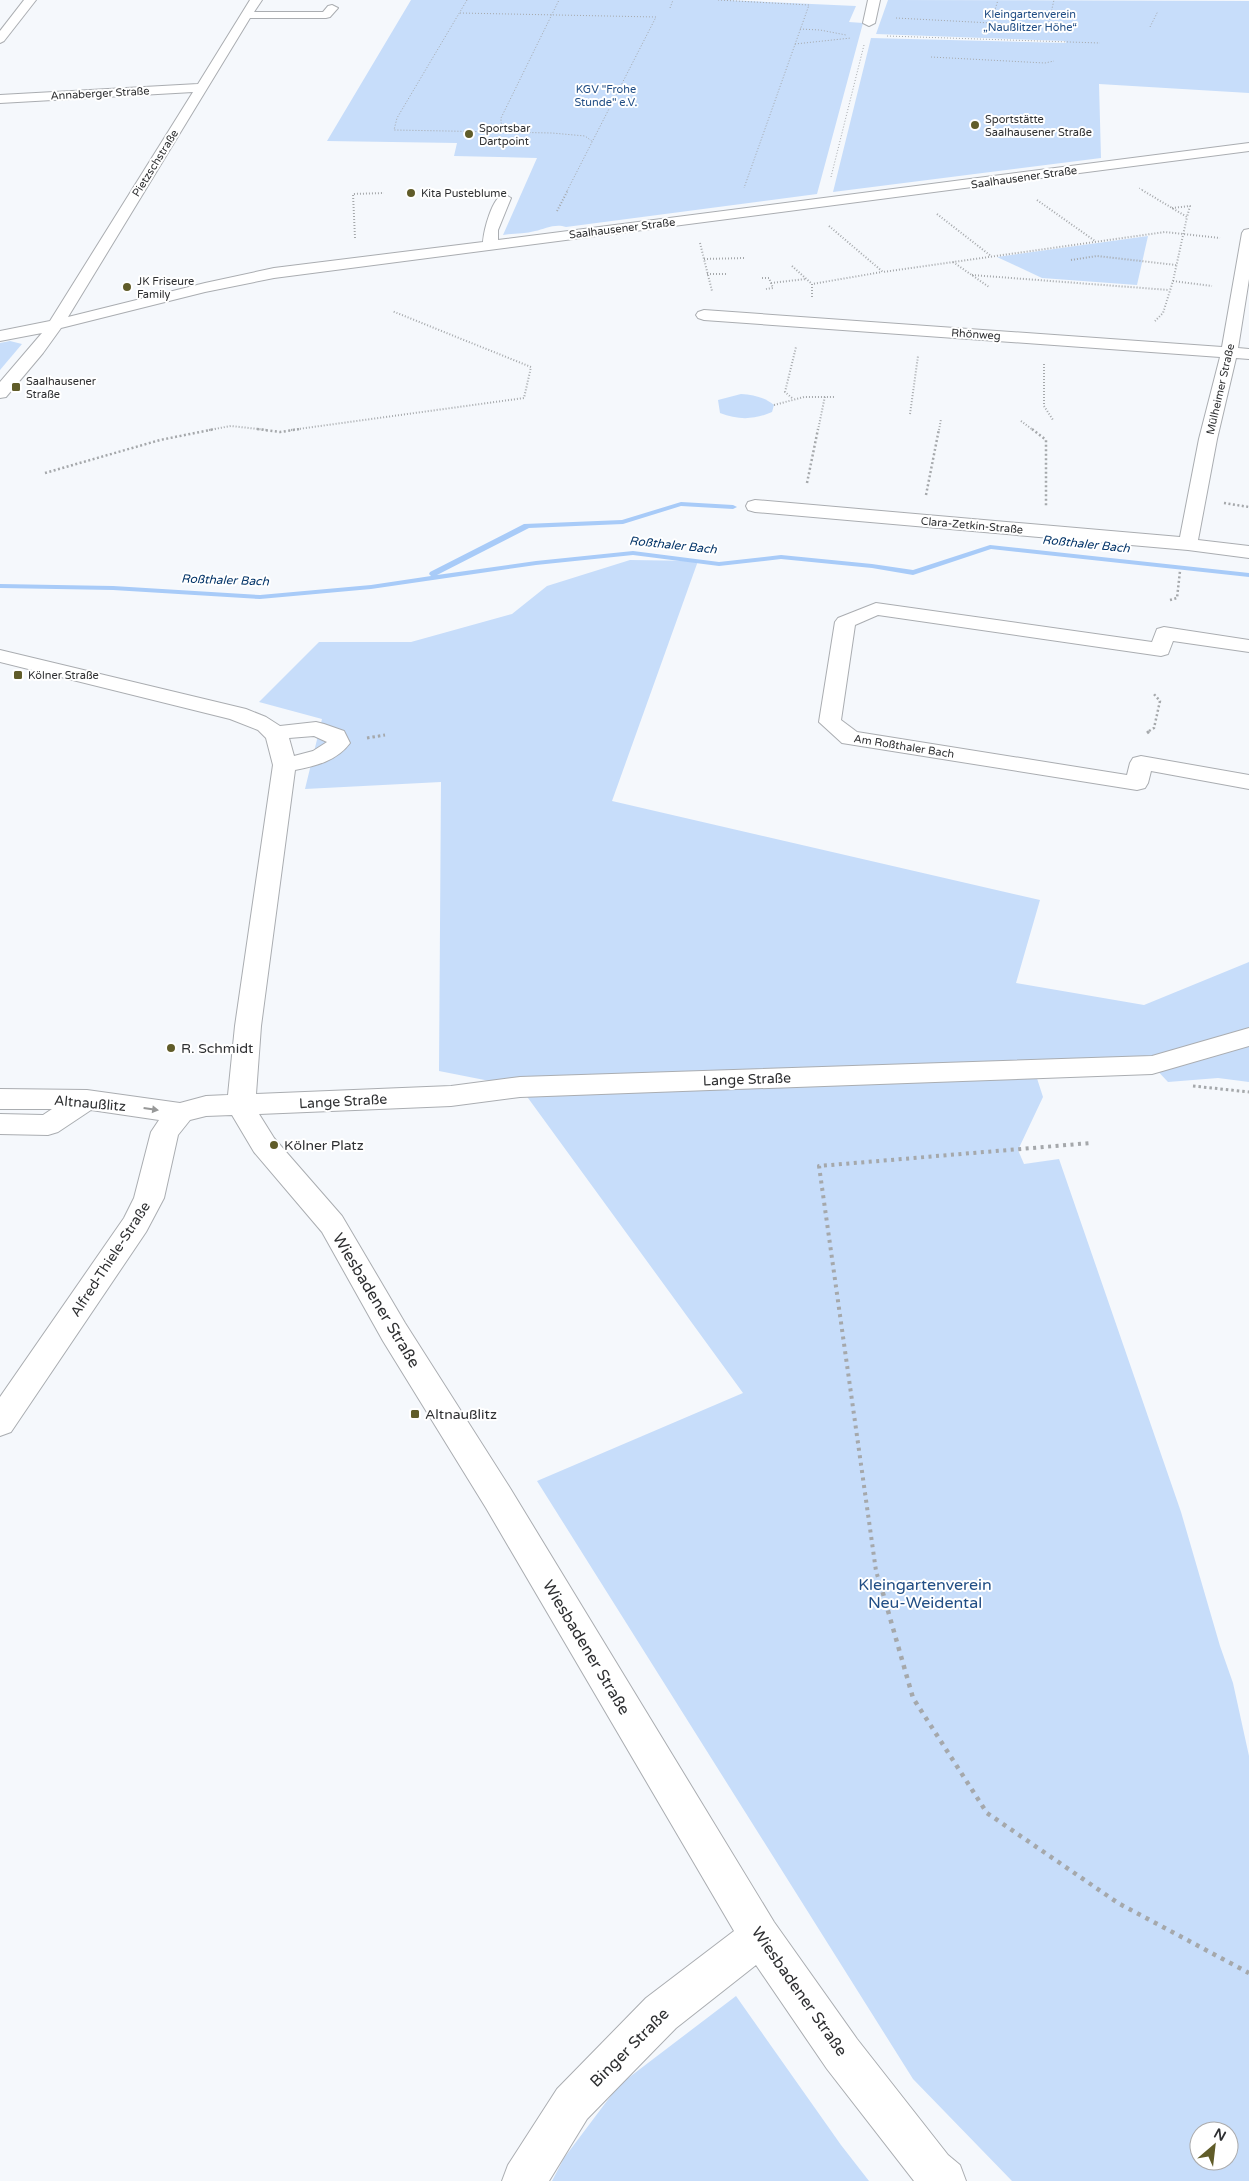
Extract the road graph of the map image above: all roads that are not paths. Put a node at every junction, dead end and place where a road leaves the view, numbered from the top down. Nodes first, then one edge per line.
1 (30, 0) edge
2 (256, 0) edge
3 (874, 0) edge
4 (332, 8) dead end
5 (248, 15) junction
6 (869, 20) road end
7 (0, 39) edge
8 (201, 88) junction
9 (0, 99) edge
10 (1249, 147) edge
11 (504, 198) dead end
12 (1248, 237) edge
13 (490, 245) junction
14 (711, 316) road end
15 (54, 326) junction
16 (0, 336) edge
17 (1229, 352) junction
18 (1249, 354) edge
19 (0, 393) edge
20 (755, 506) dead end
21 (1188, 544) junction
22 (1249, 552) edge
23 (1249, 646) edge
24 (0, 656) edge
25 (276, 733) junction
26 (284, 765) junction
27 (1249, 782) edge
28 (1249, 1038) edge
29 (0, 1099) edge
30 (87, 1100) junction
31 (241, 1106) junction
32 (180, 1113) junction
33 (0, 1124) edge
34 (0, 1424) edge
35 (760, 1936) junction
36 (524, 2181) edge
37 (944, 2181) edge

1 - 7 street
2 - 5 street, Pietzschstraße
3 - 6 street
4 - 5 street
5 - 8 street, Pietzschstraße
8 - 9 street, Annaberger Straße
8 - 15 street, Pietzschstraße
10 - 13 street, Saalhausener Straße
11 - 13 street
12 - 17 street, Mülheimer Straße
13 - 15 street, Saalhausener Straße
14 - 17 street, Rhönweg
15 - 16 street, Saalhausener Straße
15 - 19 street
17 - 18 street, Rhönweg
17 - 21 street, Mülheimer Straße
20 - 21 street, Clara-Zetkin-Straße
21 - 22 street, Clara-Zetkin-Straße
23 - 27 street, Am Roßthaler Bach
24 - 25 street
25 - 26 street
25 - 26 street
26 - 31 street
28 - 31 street, Lange Straße
29 - 30 street, Altnaußlitz
30 -> 32 street, Altnaußlitz
30 - 33 street
31 - 32 street
31 - 35 street, Wiesbadener Straße
32 - 34 street, Alfred-Thiele-Straße
35 - 36 street, Binger Straße
35 - 37 street, Wiesbadener Straße

